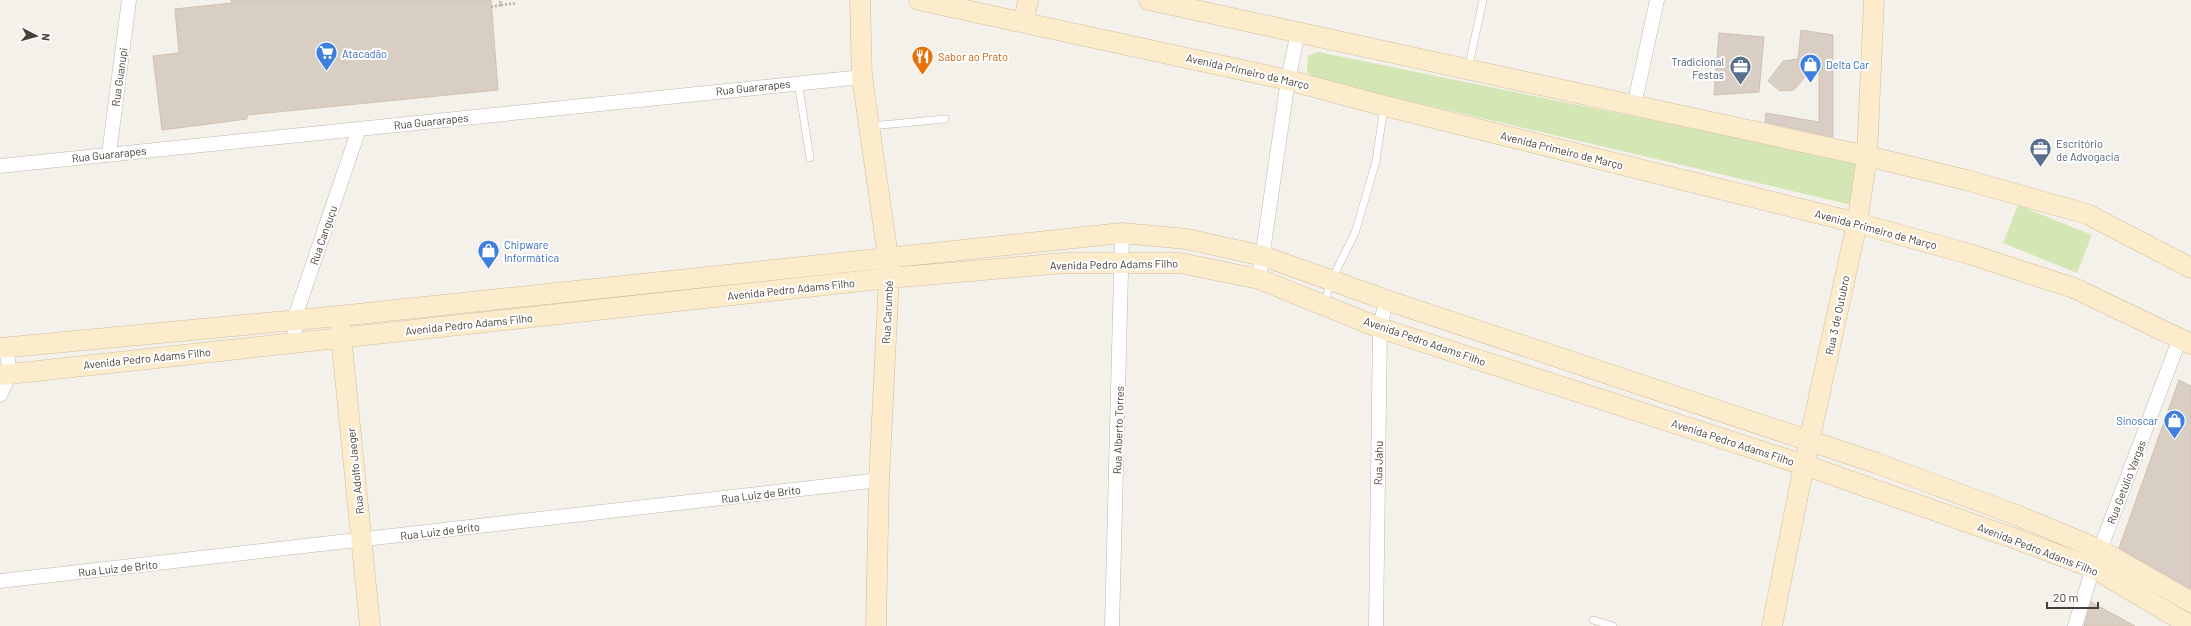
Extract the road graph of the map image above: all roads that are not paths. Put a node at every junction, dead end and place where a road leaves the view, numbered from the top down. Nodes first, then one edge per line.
1 (129, 0) edge
2 (860, 0) edge
3 (920, 0) edge
4 (1028, 0) edge
5 (1149, 0) edge
6 (1483, 0) edge
7 (1657, 0) edge
8 (1874, 0) edge
9 (1024, 21) junction
10 (1298, 32) junction
11 (1468, 69) junction
12 (862, 76) junction
13 (1288, 80) junction
14 (798, 82) junction
15 (1385, 106) junction
16 (1634, 106) junction
17 (945, 119) dead end
18 (869, 126) junction
19 (359, 129) junction
20 (108, 154) junction
21 (1867, 156) junction
22 (810, 158) dead end
23 (0, 166) edge
24 (1857, 223) junction
25 (1122, 233) junction
26 (1263, 256) junction
27 (888, 257) junction
28 (1122, 262) junction
29 (2191, 268) edge
30 (889, 278) junction
31 (1259, 279) junction
32 (1331, 281) junction
33 (1386, 300) junction
34 (1324, 304) junction
35 (339, 316) junction
36 (294, 320) junction
37 (1380, 328) junction
38 (341, 338) junction
39 (2185, 341) edge
40 (296, 342) junction
41 (3, 347) edge
42 (5, 374) edge
43 (0, 395) edge
44 (1810, 441) junction
45 (1804, 465) junction
46 (879, 480) junction
47 (361, 540) junction
48 (2100, 550) junction
49 (2093, 568) junction
50 (0, 581) edge
51 (2191, 602) edge
52 (1593, 620) dead end
53 (370, 626) edge
54 (876, 626) edge
55 (1112, 626) edge
56 (1376, 626) edge
57 (1613, 626) edge
58 (1772, 626) edge
59 (2075, 626) edge
60 (2191, 626) edge

1 - 20 street, Rua Guanupi
2 - 12 main road, Rua Carumbé
3 - 9 main road, Avenida Primeiro de Março
4 - 9 main road
5 - 10 main road
6 - 11 lane
7 - 16 street
8 - 21 main road, Rua 3 de Outubro
9 - 13 main road, Avenida Primeiro de Março
10 - 11 main road
10 - 13 street
11 - 16 main road
12 - 14 street, Rua Guararapes
12 - 18 main road, Rua Carumbé
13 - 15 main road, Avenida Primeiro de Março
13 - 26 street
14 - 19 street, Rua Guararapes
14 - 22 lane
15 - 24 main road, Avenida Primeiro de Março
15 - 32 lane
16 - 21 main road
17 - 18 lane
18 - 27 main road, Rua Carumbé
19 - 20 street, Rua Guararapes
19 - 36 street, Rua Canguçu
20 - 23 street, Rua Guararapes
21 - 24 main road, Rua 3 de Outubro
21 - 29 main road
24 - 39 main road, Avenida Primeiro de Março
24 - 44 main road, Rua 3 de Outubro
25 - 26 main road, Avenida Pedro Adams Filho
25 - 27 main road, Avenida Pedro Adams Filho
25 - 28 street, Rua Alberto Torres
26 - 31 street
26 - 32 main road, Avenida Pedro Adams Filho
27 - 30 main road, Rua Carumbé
27 - 35 main road, Avenida Pedro Adams Filho
28 - 30 main road, Avenida Pedro Adams Filho
28 - 31 main road, Avenida Pedro Adams Filho
28 - 55 street, Rua Alberto Torres
30 - 38 main road, Avenida Pedro Adams Filho
30 - 46 main road, Rua Carumbé
31 - 34 main road, Avenida Pedro Adams Filho
32 - 33 main road, Avenida Pedro Adams Filho
32 - 34 lane
33 - 37 street, Rua Jahu
33 - 44 main road, Avenida Pedro Adams Filho
34 - 37 main road, Avenida Pedro Adams Filho
35 - 36 main road, Avenida Pedro Adams Filho
35 - 38 main road, Rua Adolfo Jaeger
36 - 40 street, Rua Canguçu
36 - 41 main road, Avenida Pedro Adams Filho
37 - 45 main road, Avenida Pedro Adams Filho
37 - 56 street, Rua Jahu
38 - 40 main road, Avenida Pedro Adams Filho
38 - 47 main road, Rua Adolfo Jaeger
39 - 48 street, Rua Getúlio Vargas
40 - 42 main road, Avenida Pedro Adams Filho
41 - 42 street
42 - 43 street
44 - 45 main road, Rua 3 de Outubro
44 - 48 main road, Avenida Pedro Adams Filho
45 - 49 main road, Avenida Pedro Adams Filho
45 - 58 main road, Rua 3 de Outubro
46 - 47 street, Rua Luiz de Brito
46 - 54 main road, Rua Carumbé
47 - 50 street, Rua Luiz de Brito
47 - 53 main road, Rua Adolfo Jaeger
48 - 49 street, Rua Getúlio Vargas
48 - 51 main road, Avenida Pedro Adams Filho
49 - 59 street, Rua Getúlio Vargas
49 - 60 main road, Avenida Pedro Adams Filho
52 - 57 lane

